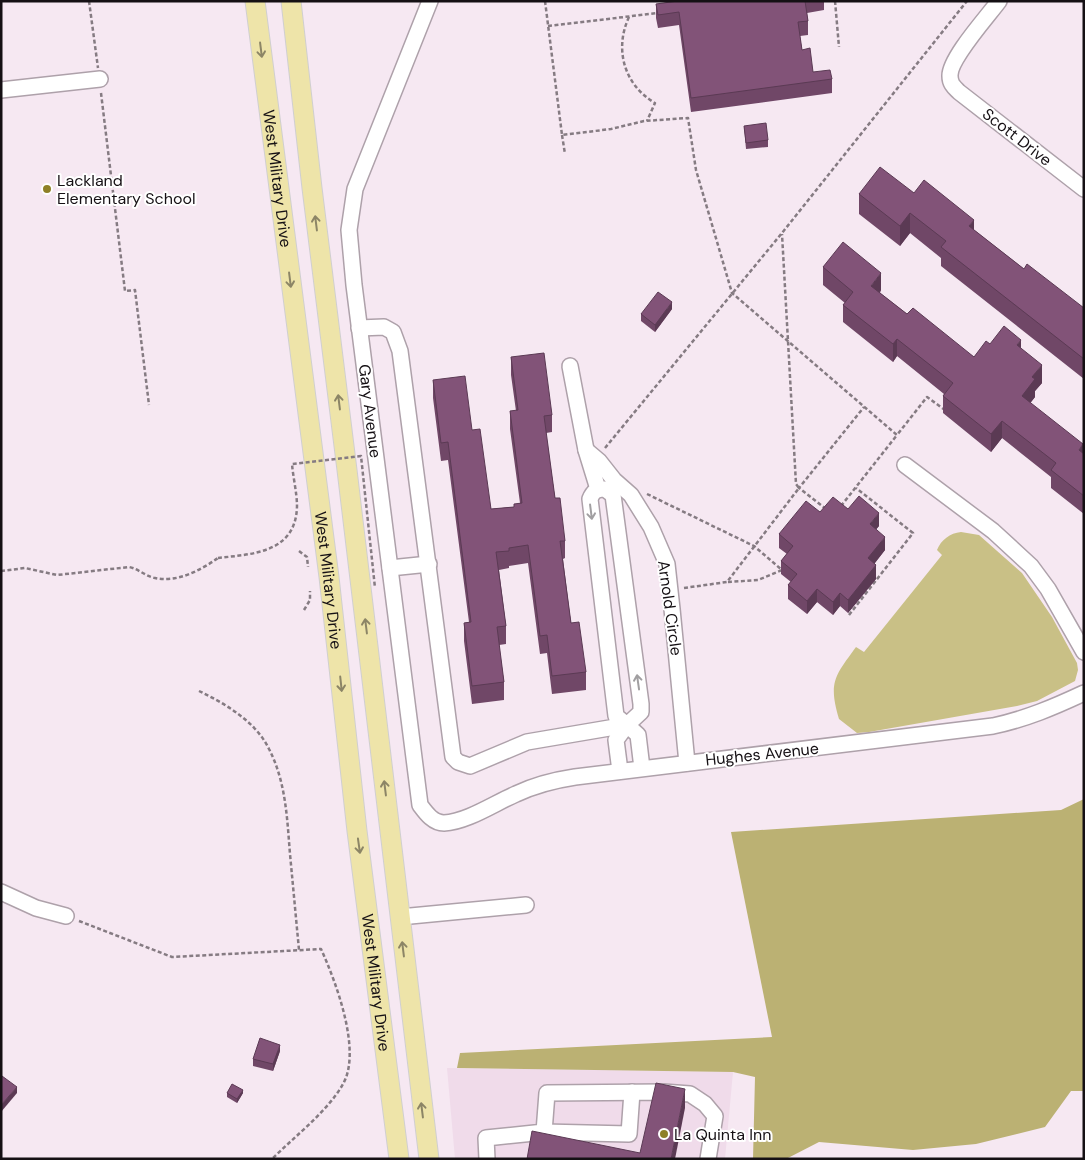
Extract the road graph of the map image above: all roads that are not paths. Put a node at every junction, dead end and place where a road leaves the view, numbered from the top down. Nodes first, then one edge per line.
1 (255, 1) edge
2 (291, 1) edge
3 (430, 1) edge
4 (999, 1) edge
5 (100, 79) road end
6 (1, 90) edge
7 (1084, 189) edge
8 (359, 328) junction
9 (570, 366) dead end
10 (586, 450) junction
11 (905, 465) dead end
12 (598, 489) junction
13 (624, 489) junction
14 (614, 502) junction
15 (429, 564) junction
16 (390, 568) junction
17 (1084, 652) edge
18 (1084, 692) edge
19 (627, 725) junction
20 (686, 762) junction
21 (642, 768) junction
22 (620, 771) junction
23 (442, 823) joint
24 (1, 892) edge
25 (526, 905) dead end
26 (66, 916) road end
27 (400, 917) junction
28 (632, 1092) junction
29 (544, 1132) junction
30 (399, 1159) edge
31 (428, 1159) edge
32 (487, 1159) edge
33 (708, 1159) edge

1 -> 30 main road, West Military Drive
27 -> 2 main road, West Military Drive
3 - 8 street, Gary Avenue
4 - 7 street, Scott Drive
5 - 6 street
8 - 15 street
8 - 16 street, Gary Avenue
9 - 10 street
10 - 12 street
10 - 13 street, Arnold Circle
11 - 17 street
12 - 14 street
12 -> 19 street
13 - 14 street
13 - 20 street, Arnold Circle
19 -> 14 street
15 - 16 street
15 - 19 street
16 - 23 street, Gary Avenue
18 - 20 street, Hughes Avenue
19 - 21 street
19 - 22 street
20 - 21 street, Hughes Avenue
21 - 22 street, Hughes Avenue
22 - 23 street, Hughes Avenue
24 - 26 street
25 - 27 street
31 -> 27 main road, West Military Drive
28 - 29 street
28 - 29 street
28 - 33 street
29 - 32 street

